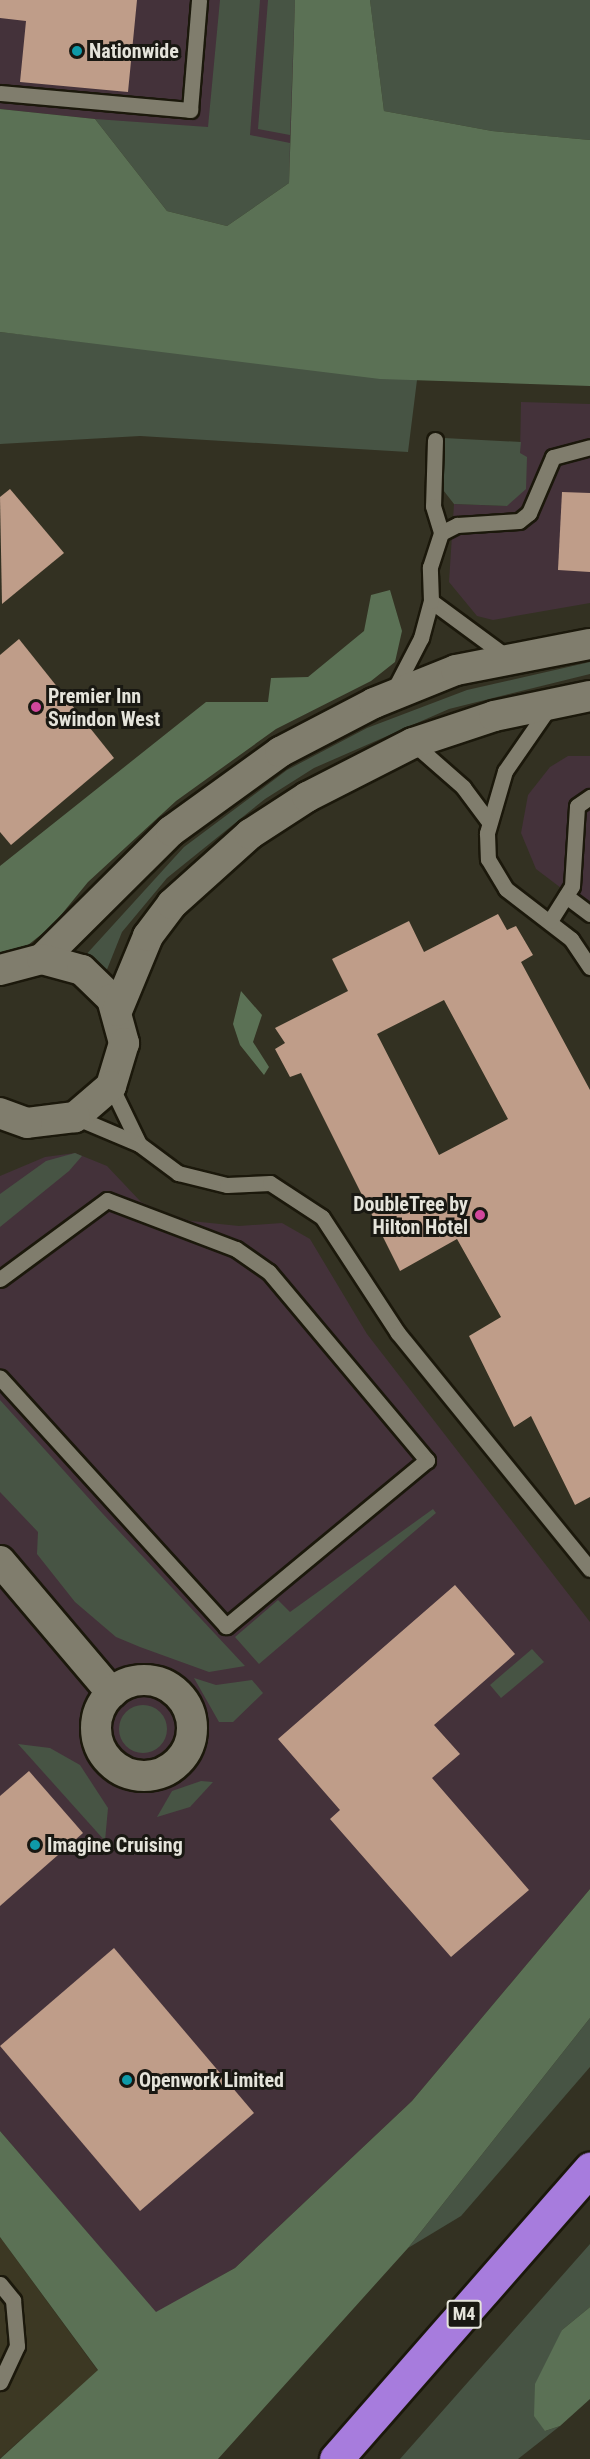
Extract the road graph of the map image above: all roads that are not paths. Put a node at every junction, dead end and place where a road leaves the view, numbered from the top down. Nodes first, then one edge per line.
1 (199, 0) edge
2 (0, 93) edge
3 (435, 440) dead end
4 (590, 447) edge
5 (441, 533) junction
6 (431, 601) junction
7 (590, 644) edge
8 (507, 657) junction
9 (391, 695) junction
10 (590, 696) edge
11 (553, 703) junction
12 (413, 743) junction
13 (590, 797) edge
14 (489, 822) junction
15 (566, 896) junction
16 (590, 914) edge
17 (550, 921) junction
18 (42, 959) junction
19 (590, 967) edge
20 (0, 970) edge
21 (117, 1011) junction
22 (111, 1086) junction
23 (75, 1117) junction
24 (13, 1118) edge
25 (0, 1138) edge
26 (139, 1144) junction
27 (0, 1278) edge
28 (0, 1378) edge
29 (0, 1561) edge
30 (590, 1569) edge
31 (112, 1693) dead end
32 (590, 2169) edge
33 (0, 2284) edge
34 (0, 2382) edge
35 (336, 2459) edge

1 - 2 lane
3 - 5 lane
4 - 5 lane
5 - 6 lane
6 - 8 lane
6 - 9 lane
7 - 8 street
8 - 9 street
9 - 18 street
10 - 11 street
11 - 12 street
11 - 14 lane
12 - 14 lane
12 - 21 street
13 - 15 lane
14 - 17 lane
15 - 16 lane
15 - 17 lane
17 - 19 lane
18 - 20 street
18 - 21 street
21 - 22 street
22 - 23 street
22 - 26 lane
23 - 24 street
23 - 26 lane
24 - 25 street
26 - 30 lane
27 - 28 lane
29 - 31 street
32 - 35 highway, M4
33 - 34 lane

